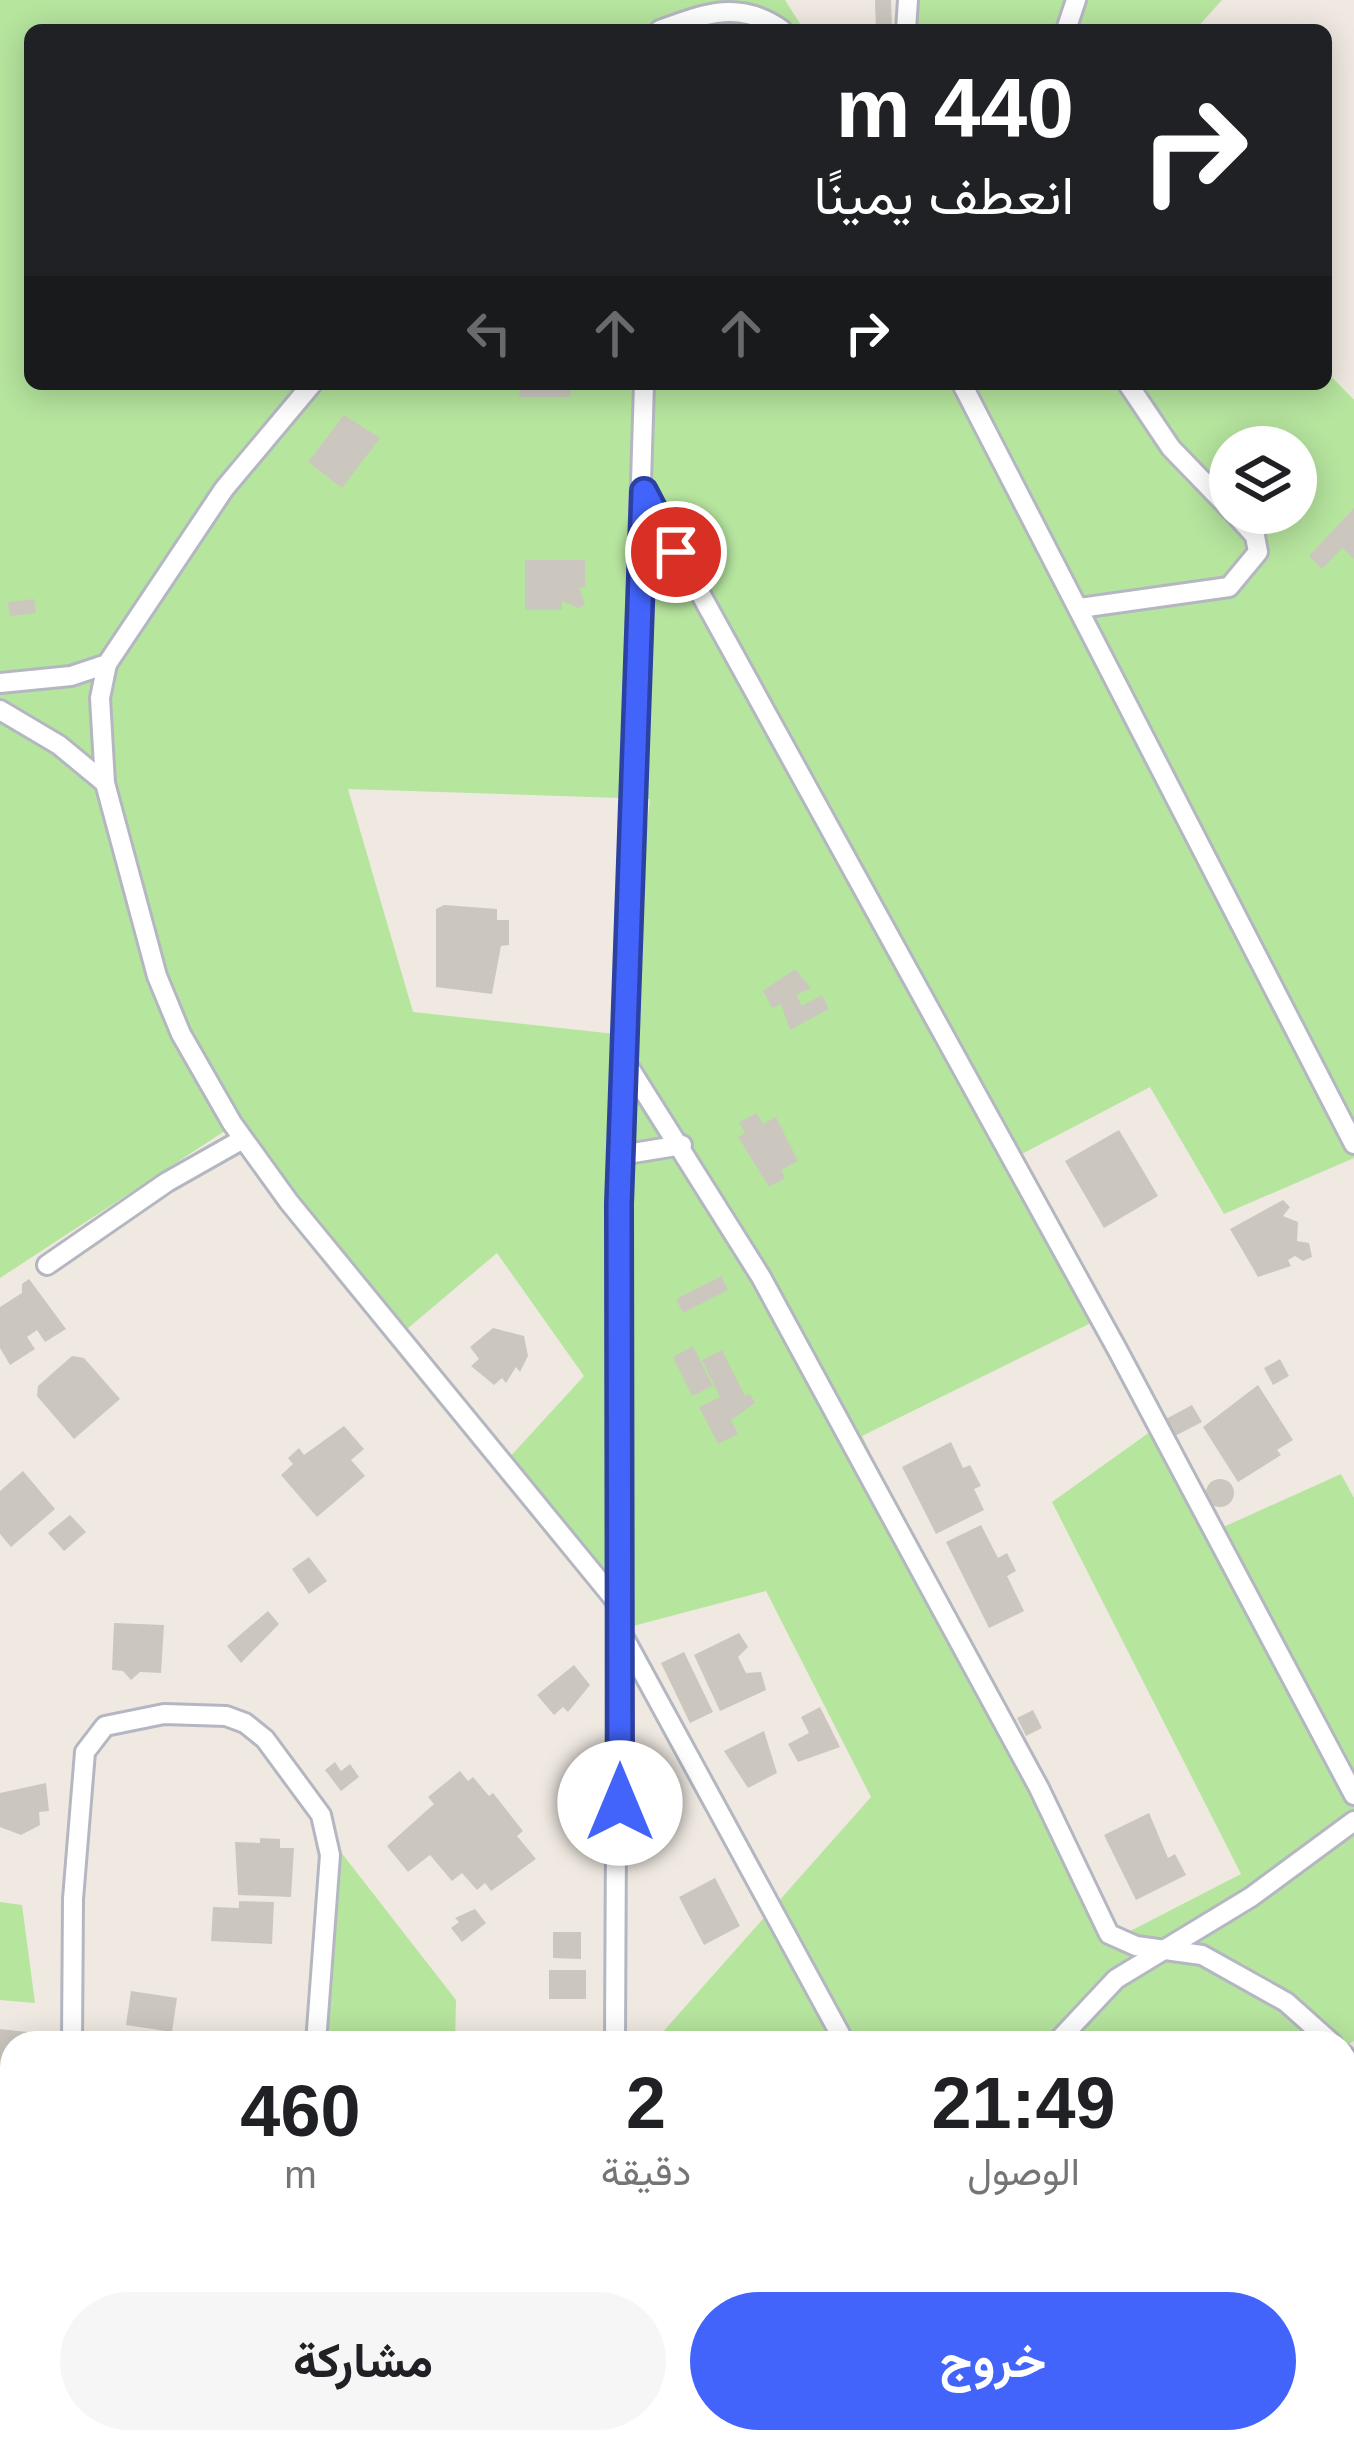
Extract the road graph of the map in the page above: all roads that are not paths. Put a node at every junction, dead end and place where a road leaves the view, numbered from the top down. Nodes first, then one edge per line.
1 (719, 4) edge
2 (674, 24) edge
3 (772, 24) edge
4 (306, 390) edge
5 (644, 390) edge
6 (965, 390) edge
7 (1132, 390) edge
8 (1209, 487) edge
9 (644, 491) junction
10 (1253, 534) edge
11 (1080, 608) junction
12 (107, 664) junction
13 (0, 683) edge
14 (0, 710) edge
15 (105, 783) junction
16 (625, 1060) junction
17 (243, 1139) junction
18 (1354, 1144) edge
19 (682, 1145) junction
20 (621, 1155) junction
21 (47, 1265) dead end
22 (620, 1606) junction
23 (620, 1630) junction
24 (1354, 1795) edge
25 (1354, 1821) edge
26 (1167, 1946) junction
27 (72, 2031) edge
28 (317, 2031) edge
29 (615, 2031) edge
30 (838, 2031) edge
31 (1067, 2031) edge
32 (1318, 2031) edge

1 - 2 street
1 - 3 street
4 - 12 street
5 - 9 street
6 - 11 street
7 - 8 street
9 - 16 street
9 - 24 street
10 - 11 street
11 - 18 street
12 - 13 street
12 - 15 street
14 - 15 street
15 - 17 street
16 - 19 street
16 - 20 street
17 - 21 street
17 - 22 street
19 - 20 street
19 - 26 street
20 - 22 street
22 - 23 street
23 - 29 street
23 - 30 street
25 - 26 street
26 - 31 street
26 - 32 street
27 - 28 street

